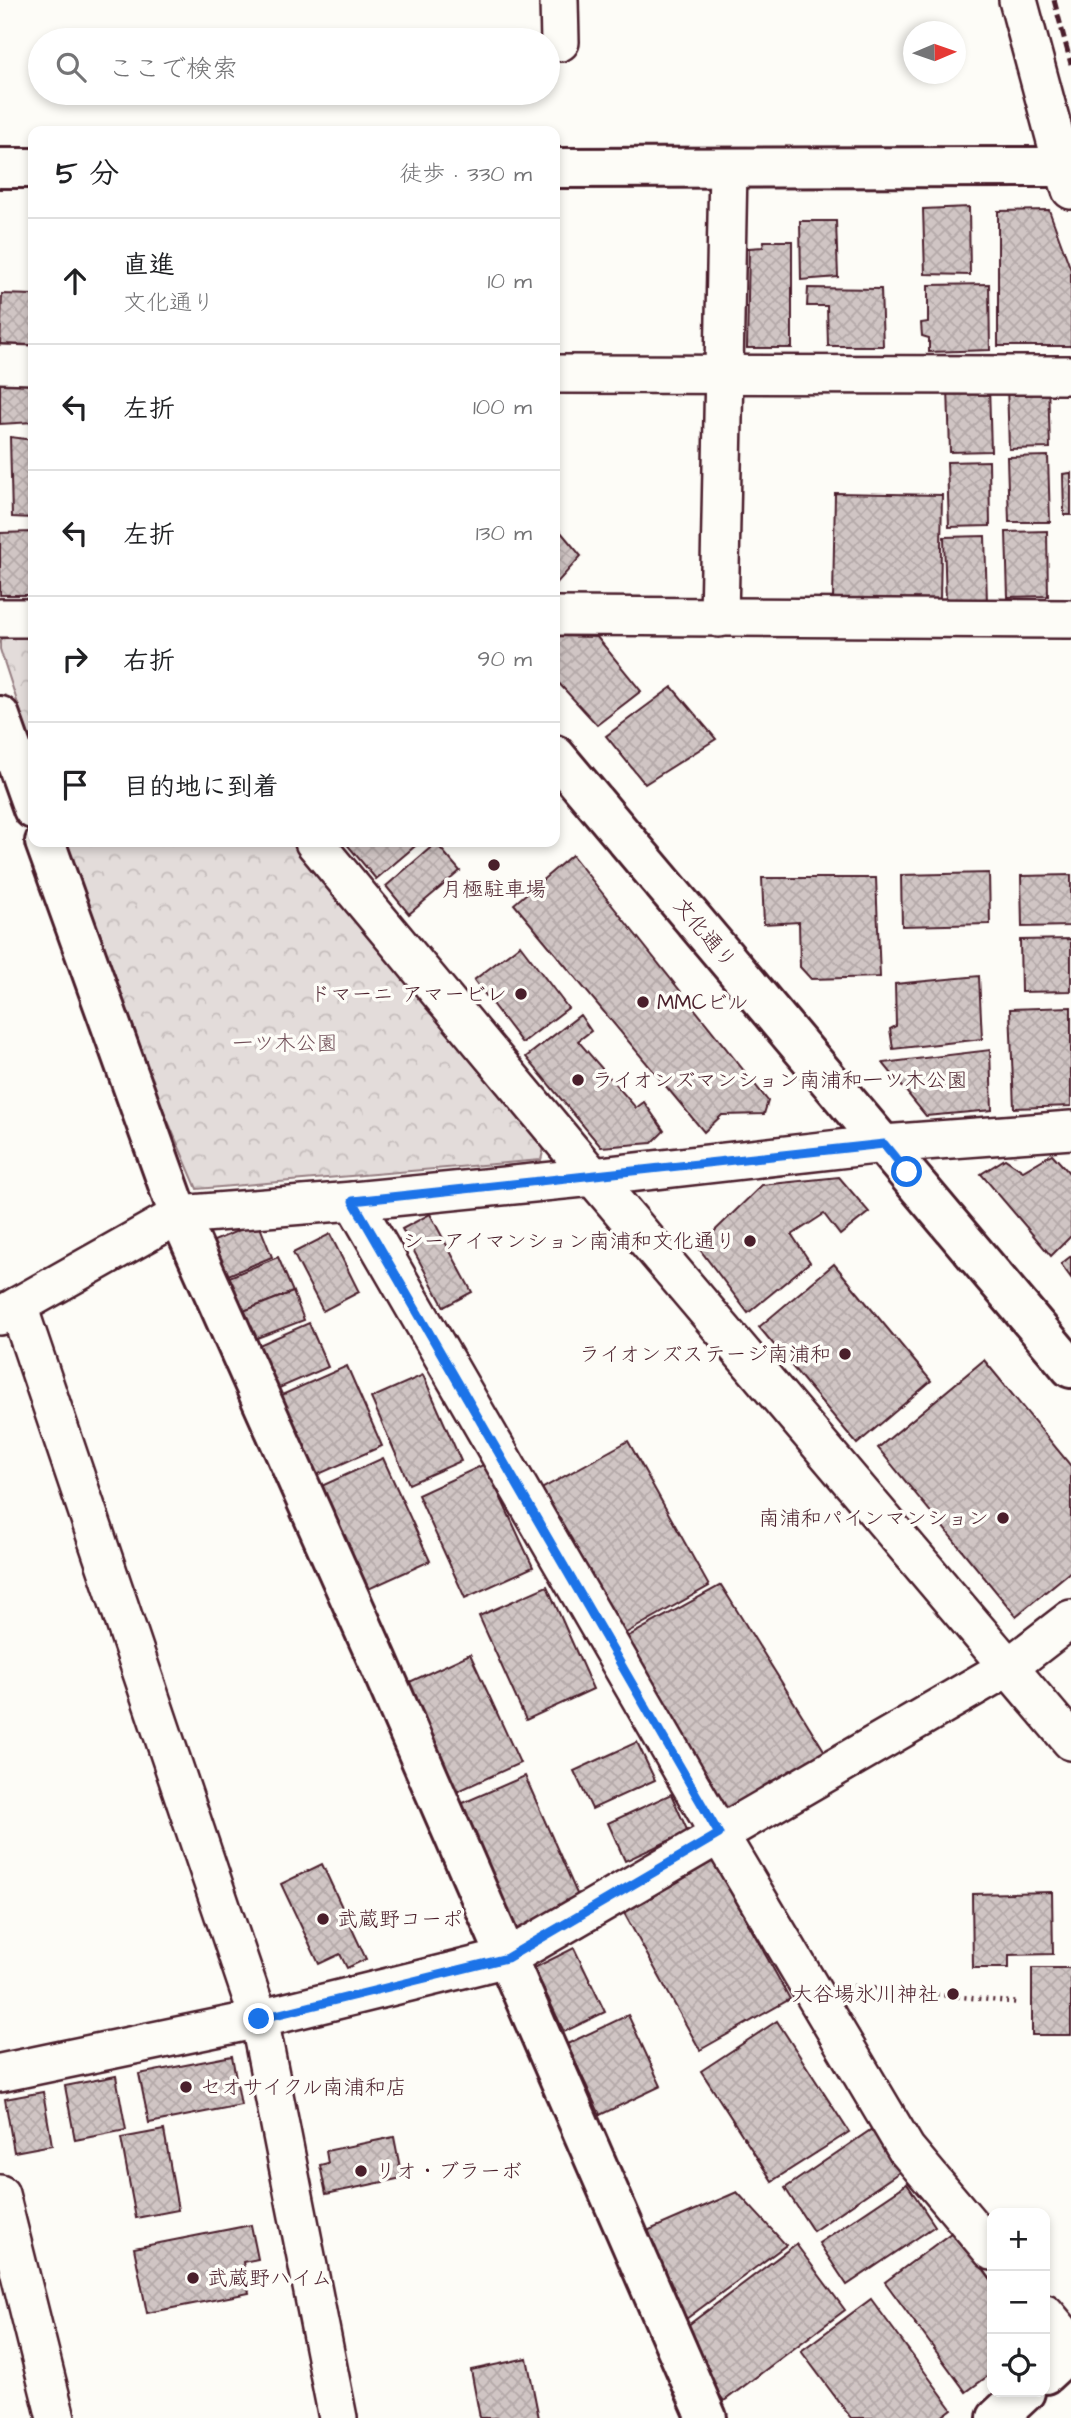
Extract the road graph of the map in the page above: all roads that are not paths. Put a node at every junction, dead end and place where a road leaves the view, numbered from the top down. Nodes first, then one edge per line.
1 (559, 0) edge
2 (1018, 0) edge
3 (560, 28) edge
4 (0, 168) edge
5 (28, 168) edge
6 (560, 168) edge
7 (728, 168) junction
8 (1069, 175) edge
9 (0, 364) edge
10 (28, 365) edge
11 (560, 374) edge
12 (724, 374) junction
13 (1071, 375) edge
14 (560, 616) edge
15 (0, 618) edge
16 (28, 618) edge
17 (719, 618) junction
18 (1071, 618) edge
19 (0, 716) edge
20 (560, 761) edge
21 (28, 795) edge
22 (47, 847) edge
23 (318, 847) edge
24 (1071, 1130) edge
25 (884, 1144) junction
26 (593, 1177) junction
27 (353, 1201) junction
28 (179, 1215) junction
29 (9, 1311) edge
30 (1071, 1368) edge
31 (1071, 1619) edge
32 (1010, 1666) junction
33 (1071, 1741) edge
34 (719, 1834) junction
35 (507, 1958) junction
36 (259, 2019) junction
37 (0, 2073) edge
38 (0, 2194) edge
39 (987, 2245) edge
40 (1050, 2319) edge
41 (1071, 2344) edge
42 (1071, 2350) edge
43 (1050, 2369) edge
44 (1020, 2397) edge
45 (56, 2418) edge
46 (338, 2418) edge
47 (707, 2418) edge
48 (997, 2418) edge

1 - 3 street
2 - 8 street
4 - 5 street
6 - 7 street
7 - 8 street
7 - 12 street
9 - 10 street
11 - 12 street
12 - 13 street
12 - 17 street
14 - 17 street
15 - 16 street
17 - 18 street
19 - 21 street
20 - 25 street, 文化通り
22 - 28 street
23 - 26 street
24 - 25 street
25 - 26 street
25 - 30 street, 文化通り
26 - 27 street
26 - 32 street
27 - 28 street
27 - 34 street
28 - 29 street
28 - 35 street
29 - 36 street
31 - 32 street
32 - 33 street
32 - 34 street
34 - 35 street
34 - 39 street
35 - 36 street
35 - 47 street
36 - 37 street
36 - 46 street
38 - 45 street
40 - 41 street
42 - 43 street
44 - 48 street

